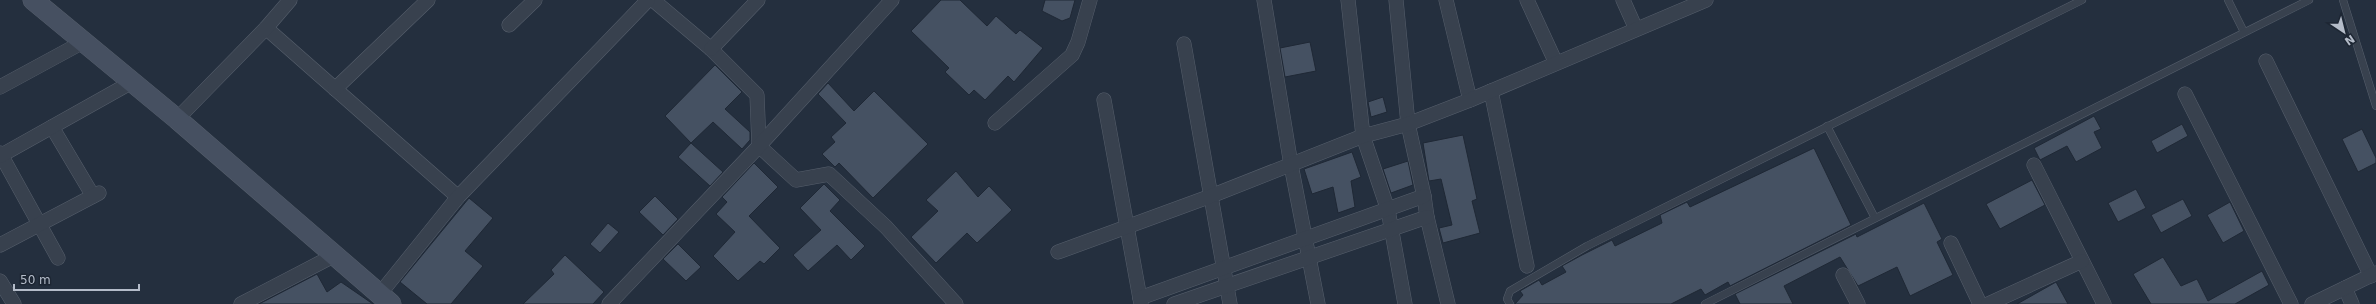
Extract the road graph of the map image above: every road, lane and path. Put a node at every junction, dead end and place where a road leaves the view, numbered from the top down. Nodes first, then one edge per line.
1 (33, 0) edge
2 (290, 0) edge
3 (428, 0) edge
4 (535, 0) edge
5 (648, 0) edge
6 (653, 0) edge
7 (758, 0) edge
8 (892, 0) edge
9 (1090, 0) edge
10 (1264, 0) edge
11 (1348, 0) edge
12 (1396, 0) edge
13 (1446, 0) edge
14 (1527, 0) edge
15 (1623, 0) edge
16 (1706, 0) edge
17 (2082, 0) edge
18 (2228, 0) edge
19 (2309, 0) edge
20 (2343, 0) edge
21 (509, 25) dead end
22 (266, 28) junction
23 (1636, 29) junction
24 (2244, 32) junction
25 (83, 42) junction
26 (1184, 44) dead end
27 (711, 49) junction
28 (2266, 62) dead end
29 (1556, 63) junction
30 (132, 82) junction
31 (0, 87) edge
32 (336, 89) junction
33 (1491, 91) junction
34 (2185, 94) dead end
35 (1104, 100) dead end
36 (1470, 100) junction
37 (2376, 106) edge
38 (177, 119) junction
39 (995, 123) dead end
40 (1408, 124) junction
41 (1827, 126) junction
42 (52, 127) junction
43 (1363, 136) junction
44 (759, 146) junction
45 (0, 155) edge
46 (1291, 165) junction
47 (2034, 165) dead end
48 (1211, 196) junction
49 (1424, 196) junction
50 (458, 197) junction
51 (1388, 210) junction
52 (1427, 217) junction
53 (1875, 218) junction
54 (39, 224) junction
55 (1127, 227) junction
56 (1391, 228) junction
57 (1307, 239) junction
58 (1951, 243) dead end
59 (0, 245) edge
60 (1058, 252) dead end
61 (334, 255) junction
62 (1309, 257) junction
63 (58, 258) dead end
64 (2082, 261) junction
65 (1527, 266) dead end
66 (1224, 269) junction
67 (2374, 274) edge
68 (1842, 275) dead end
69 (0, 281) edge
70 (1227, 286) junction
71 (2346, 288) junction
72 (385, 299) edge
73 (1141, 301) edge
74 (14, 304) edge
75 (241, 304) edge
76 (609, 304) edge
77 (956, 304) edge
78 (1174, 304) edge
79 (1230, 304) edge
80 (1318, 304) edge
81 (1405, 304) edge
82 (1448, 304) edge
83 (1510, 304) edge
84 (1705, 304) edge
85 (1858, 304) edge
86 (1980, 304) edge
87 (1988, 304) edge
88 (2104, 304) edge
89 (2291, 304) edge
90 (2312, 304) edge
91 (2352, 304) edge

1 - 25 street
2 - 22 street
3 - 32 street
4 - 21 street
5 - 50 street
6 - 27 street
7 - 27 street
8 - 44 street
9 - 39 street
10 - 46 street
11 - 43 street
12 - 40 street
13 - 36 street
14 - 29 street
15 - 23 street
16 - 23 street
17 - 41 lane
18 - 24 lane
19 - 24 lane
20 - 37 lane
22 - 32 street
22 - 38 street
23 - 29 street
24 - 53 lane
25 - 30 street
25 - 31 street
26 - 48 street
27 - 44 street
28 - 67 street
29 - 33 street
30 - 38 street
30 - 42 street
32 - 50 street
33 - 36 street
33 - 65 street
34 - 89 street
35 - 55 street
36 - 40 street
38 - 61 street
40 - 43 street
40 - 49 street
41 - 53 lane
41 - 83 lane
42 - 45 street
42 - 54 street
43 - 46 street
43 - 51 street
44 - 76 street
44 - 77 street
45 - 54 street
46 - 48 street
46 - 57 street
47 - 64 street
48 - 55 street
48 - 66 street
49 - 51 street
49 - 52 street
50 - 72 street
51 - 56 street
51 - 57 street
52 - 56 street
52 - 82 street
53 - 84 lane
54 - 59 street
54 - 63 street
55 - 60 street
55 - 73 street
56 - 62 street
56 - 81 street
57 - 62 street
57 - 66 street
58 - 86 street
61 - 72 street
61 - 75 street
62 - 70 street
62 - 80 street
64 - 87 street
64 - 88 street
66 - 70 street
66 - 73 street
67 - 71 street
68 - 85 street
69 - 74 street
70 - 78 street
70 - 79 street
71 - 90 street
71 - 91 street

